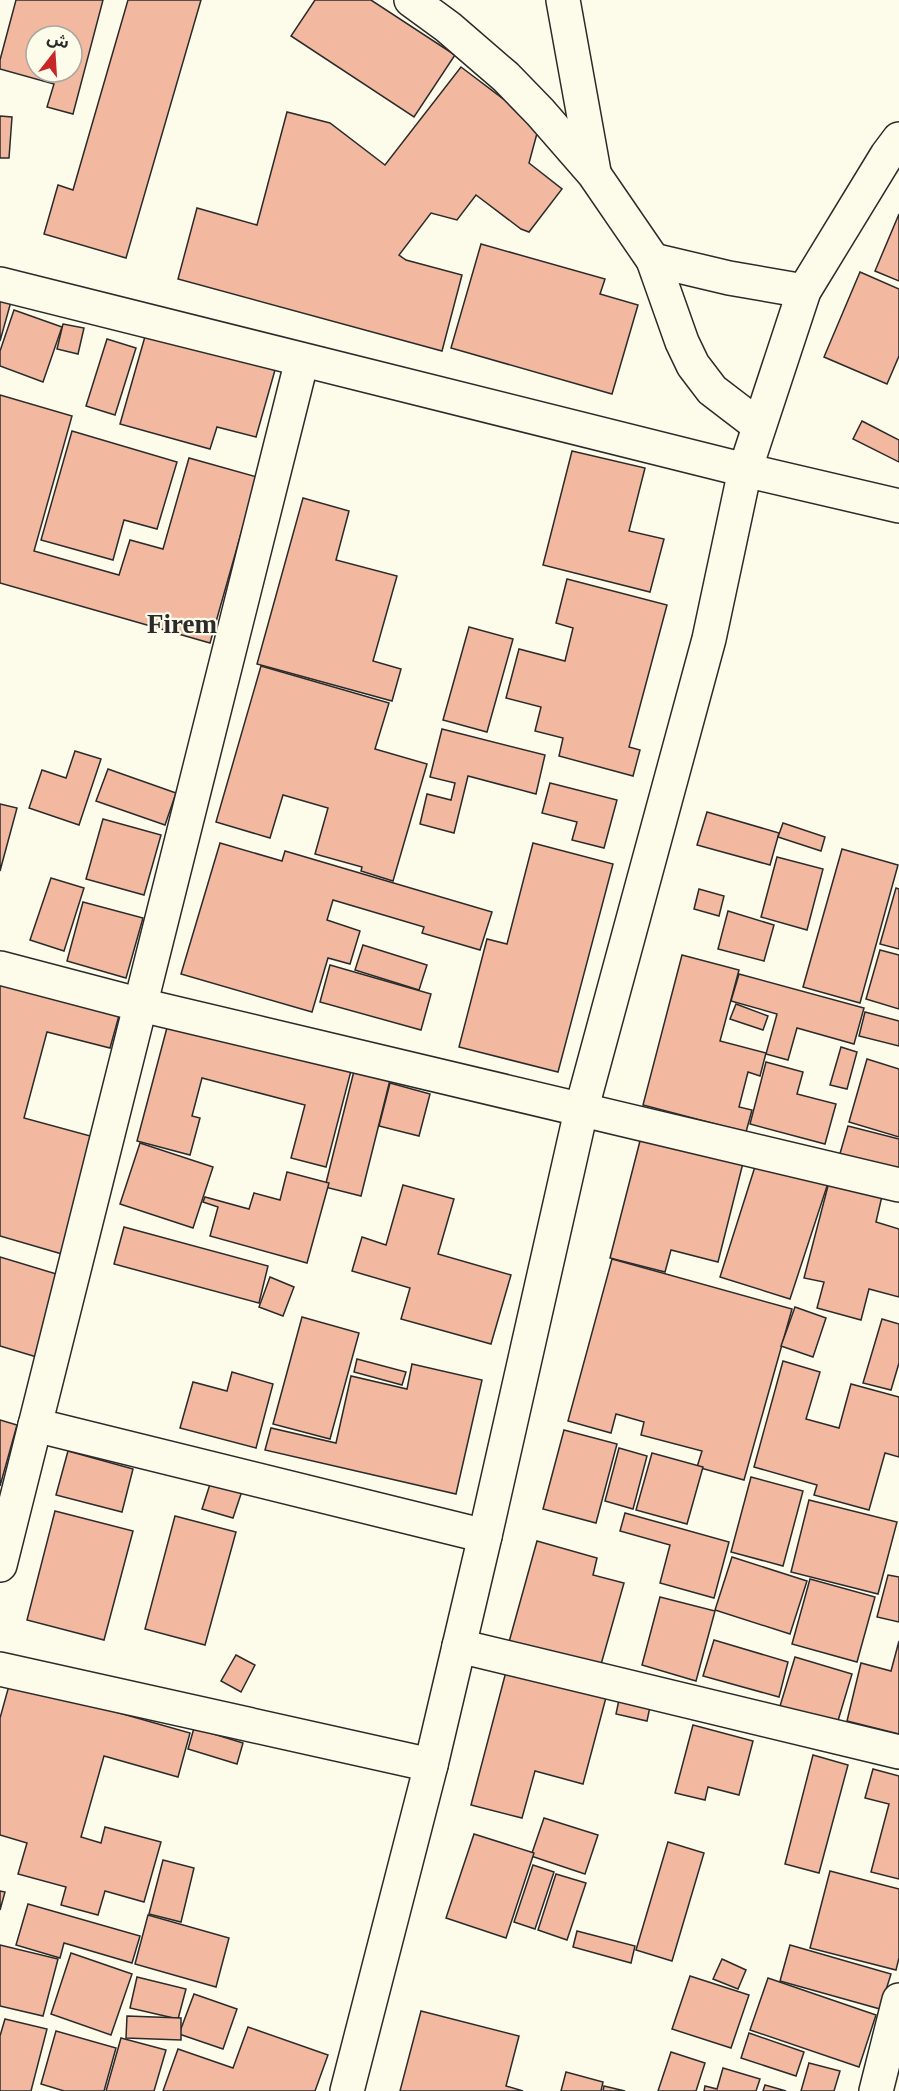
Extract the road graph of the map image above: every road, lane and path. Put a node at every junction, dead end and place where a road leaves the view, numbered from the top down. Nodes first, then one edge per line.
1 (411, 0) edge
2 (563, 0) edge
3 (899, 140) edge
4 (594, 174) junction
5 (653, 260) junction
6 (0, 284) edge
7 (804, 291) junction
8 (302, 360) junction
9 (759, 426) junction
10 (745, 470) junction
11 (899, 506) edge
12 (0, 968) edge
13 (141, 1005) junction
14 (581, 1111) junction
15 (899, 1185) edge
16 (35, 1425) junction
17 (485, 1536) junction
18 (2, 1547) edge
19 (459, 1646) junction
20 (0, 1669) edge
21 (899, 1752) edge
22 (431, 1765) junction
23 (899, 2000) edge
24 (347, 2091) edge
25 (876, 2091) edge

1 - 4 street
2 - 4 street
3 - 7 street
4 - 5 street
5 - 7 street
5 - 9 street
6 - 8 street
7 - 9 street
8 - 10 street
8 - 13 street
9 - 10 street
10 - 11 street
10 - 14 street
12 - 13 street
13 - 14 street
13 - 16 street
14 - 15 street
14 - 17 street
16 - 17 street
16 - 18 street
17 - 19 street
19 - 21 street
19 - 22 street
20 - 22 street
22 - 24 street
23 - 25 street

